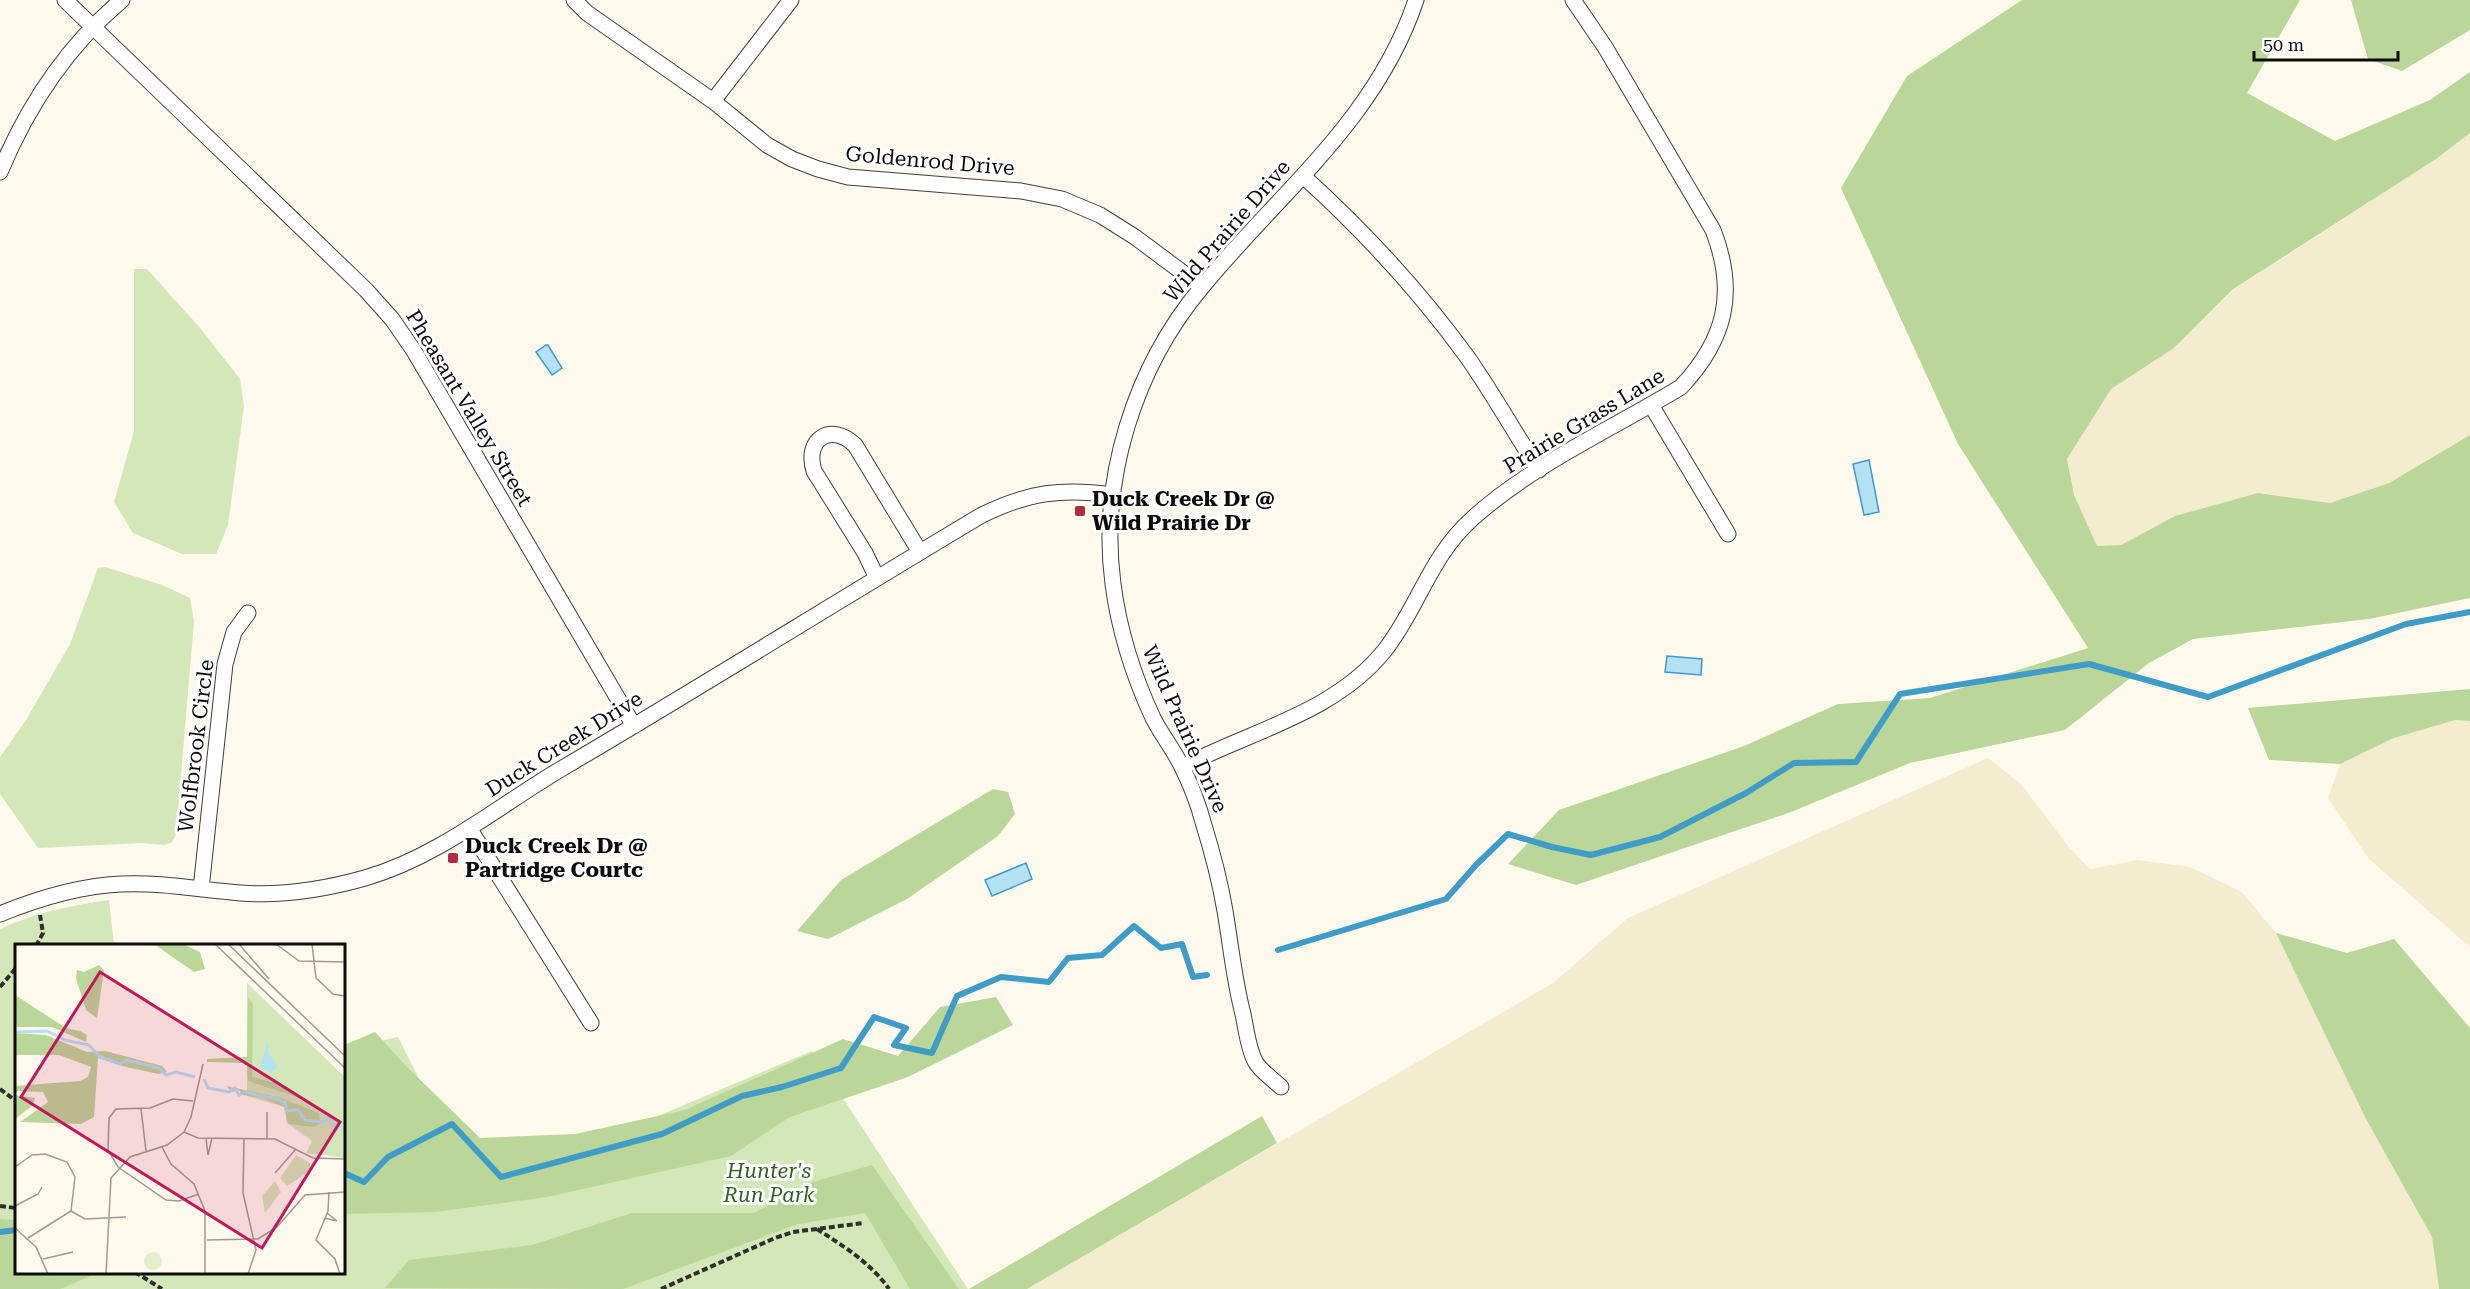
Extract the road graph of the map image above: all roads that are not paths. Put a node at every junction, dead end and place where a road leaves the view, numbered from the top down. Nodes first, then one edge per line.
1 (65, 0) edge
2 (122, 0) edge
3 (574, 0) edge
4 (791, 0) edge
5 (1416, 0) edge
6 (1573, 0) edge
7 (92, 28) junction
8 (712, 101) junction
9 (0, 172) edge
10 (1303, 176) junction
11 (1202, 287) junction
12 (1651, 405) junction
13 (1539, 470) junction
14 (1113, 495) junction
15 (1728, 534) dead end
16 (920, 552) junction
17 (877, 578) junction
18 (248, 613) dead end
19 (634, 726) junction
20 (1182, 767) junction
21 (469, 828) junction
22 (201, 889) junction
23 (0, 914) edge
24 (591, 1023) dead end
25 (1281, 1087) dead end

1 - 7 street, Pheasant Valley Street
2 - 7 street
3 - 8 street, Goldenrod Drive
4 - 8 street
5 - 10 street, Wild Prairie Drive
6 - 12 street, Prairie Grass Lane
7 - 9 street
7 - 19 street, Pheasant Valley Street
8 - 11 street, Goldenrod Drive
10 - 11 street, Wild Prairie Drive
10 - 13 street
11 - 14 street, Wild Prairie Drive
12 - 13 street, Prairie Grass Lane
12 - 15 street
13 - 20 street, Prairie Grass Lane
14 - 16 street, Duck Creek Drive
14 - 20 street, Wild Prairie Drive
16 - 17 street, Duck Creek Drive
16 - 17 street
17 - 19 street, Duck Creek Drive
18 - 22 street, Wolfbrook Circle
19 - 21 street, Duck Creek Drive
20 - 25 street, Wild Prairie Drive
21 - 22 street, Duck Creek Drive
21 - 24 street
22 - 23 street, Duck Creek Drive

